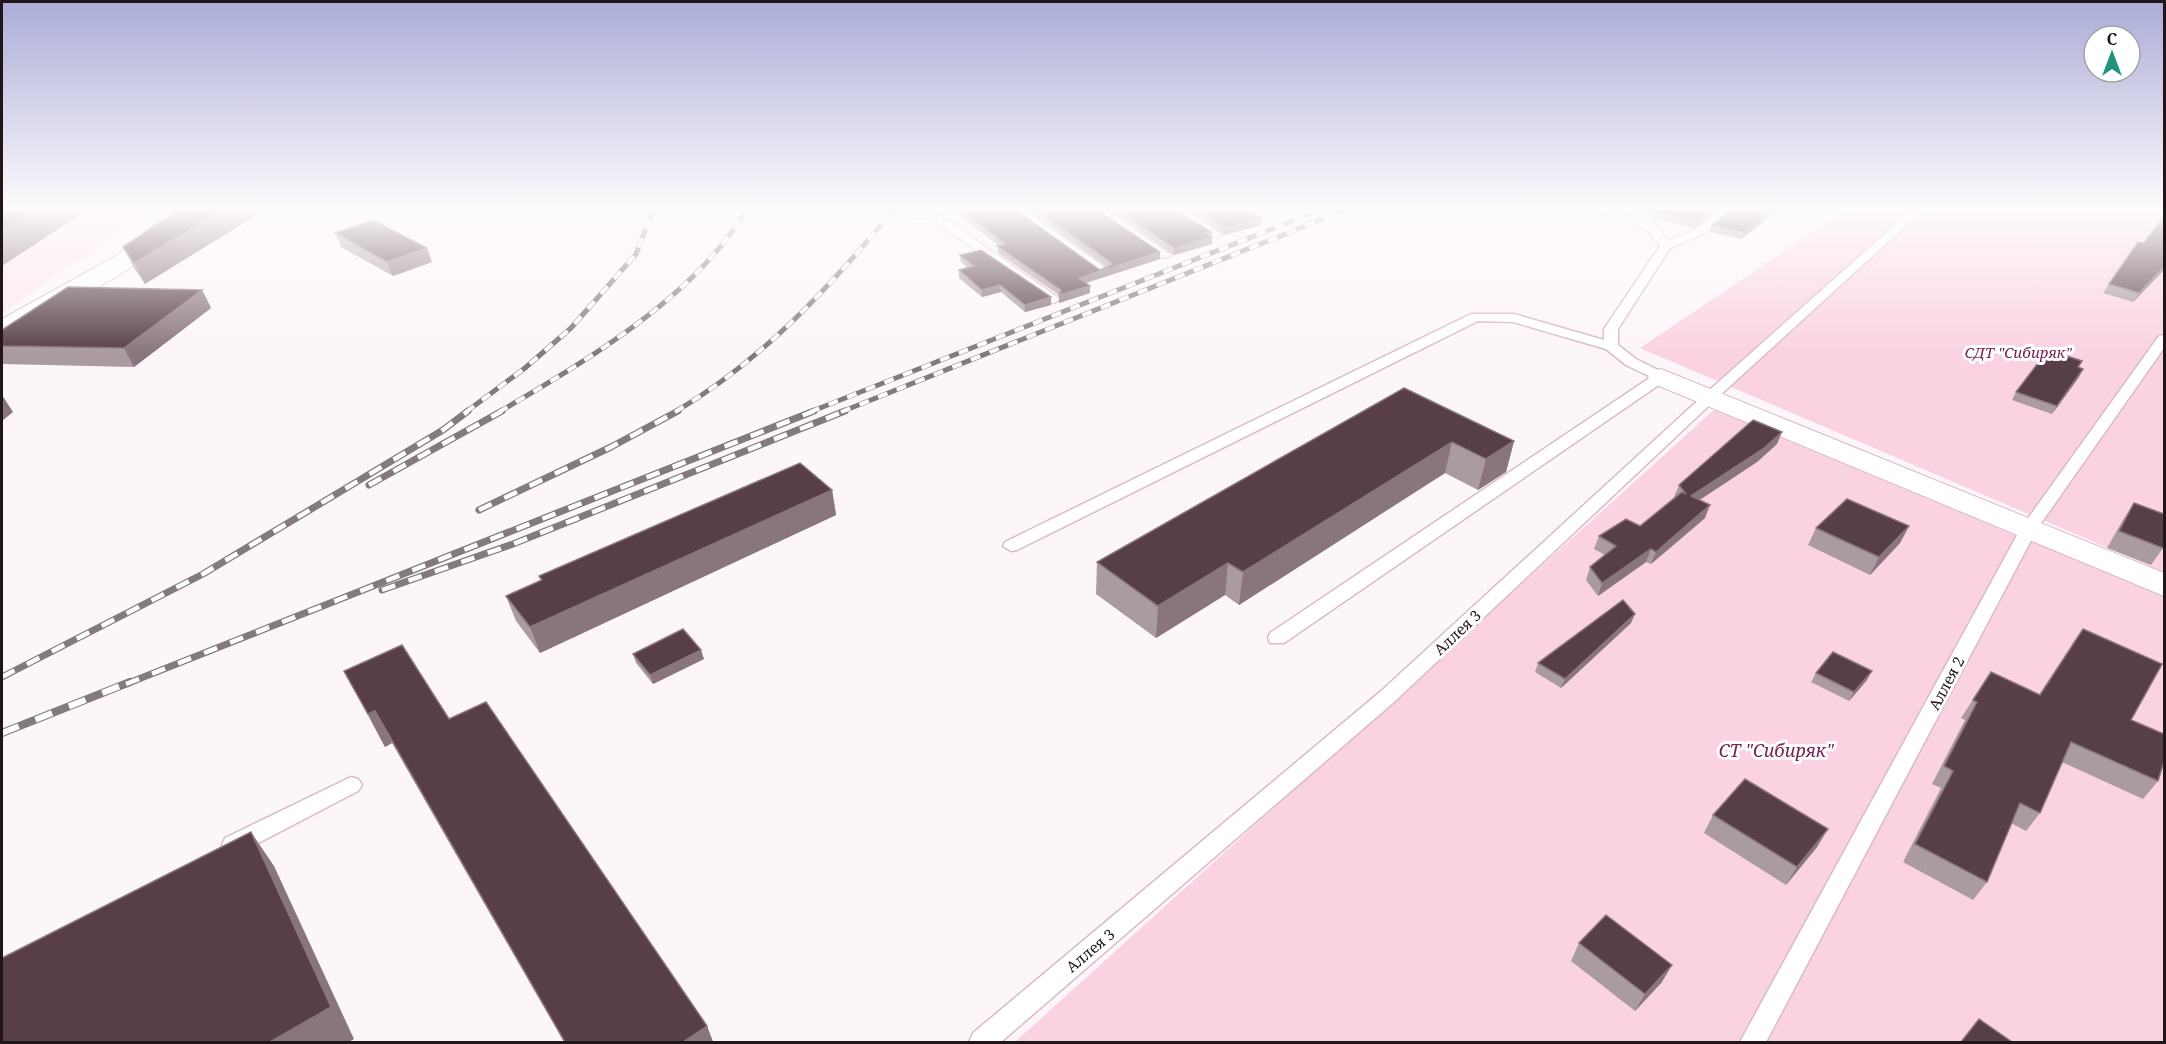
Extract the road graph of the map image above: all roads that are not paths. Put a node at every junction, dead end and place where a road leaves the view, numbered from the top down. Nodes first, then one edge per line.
1 (127, 257) edge
2 (993, 257) edge
3 (1082, 257) edge
4 (1659, 257) edge
5 (1866, 257) edge
6 (1104, 272) edge
7 (1054, 299) dead end
8 (2, 329) edge
9 (2164, 339) edge
10 (1611, 346) junction
11 (1661, 377) junction
12 (1711, 396) junction
13 (2028, 528) junction
14 (1011, 546) dead end
15 (2164, 585) edge
16 (1277, 638) dead end
17 (351, 785) dead end
18 (213, 855) edge
19 (982, 1042) edge
20 (1753, 1042) edge

1 - 8 street
2 - 7 lane
3 - 6 lane
4 - 10 lane
5 - 12 lane, Аллея 3
9 - 13 lane, Аллея 2
10 - 11 lane
10 - 14 lane
11 - 12 street
11 - 16 lane
12 - 13 street
12 - 19 lane, Аллея 3
13 - 15 street
13 - 20 lane, Аллея 2
17 - 18 lane

